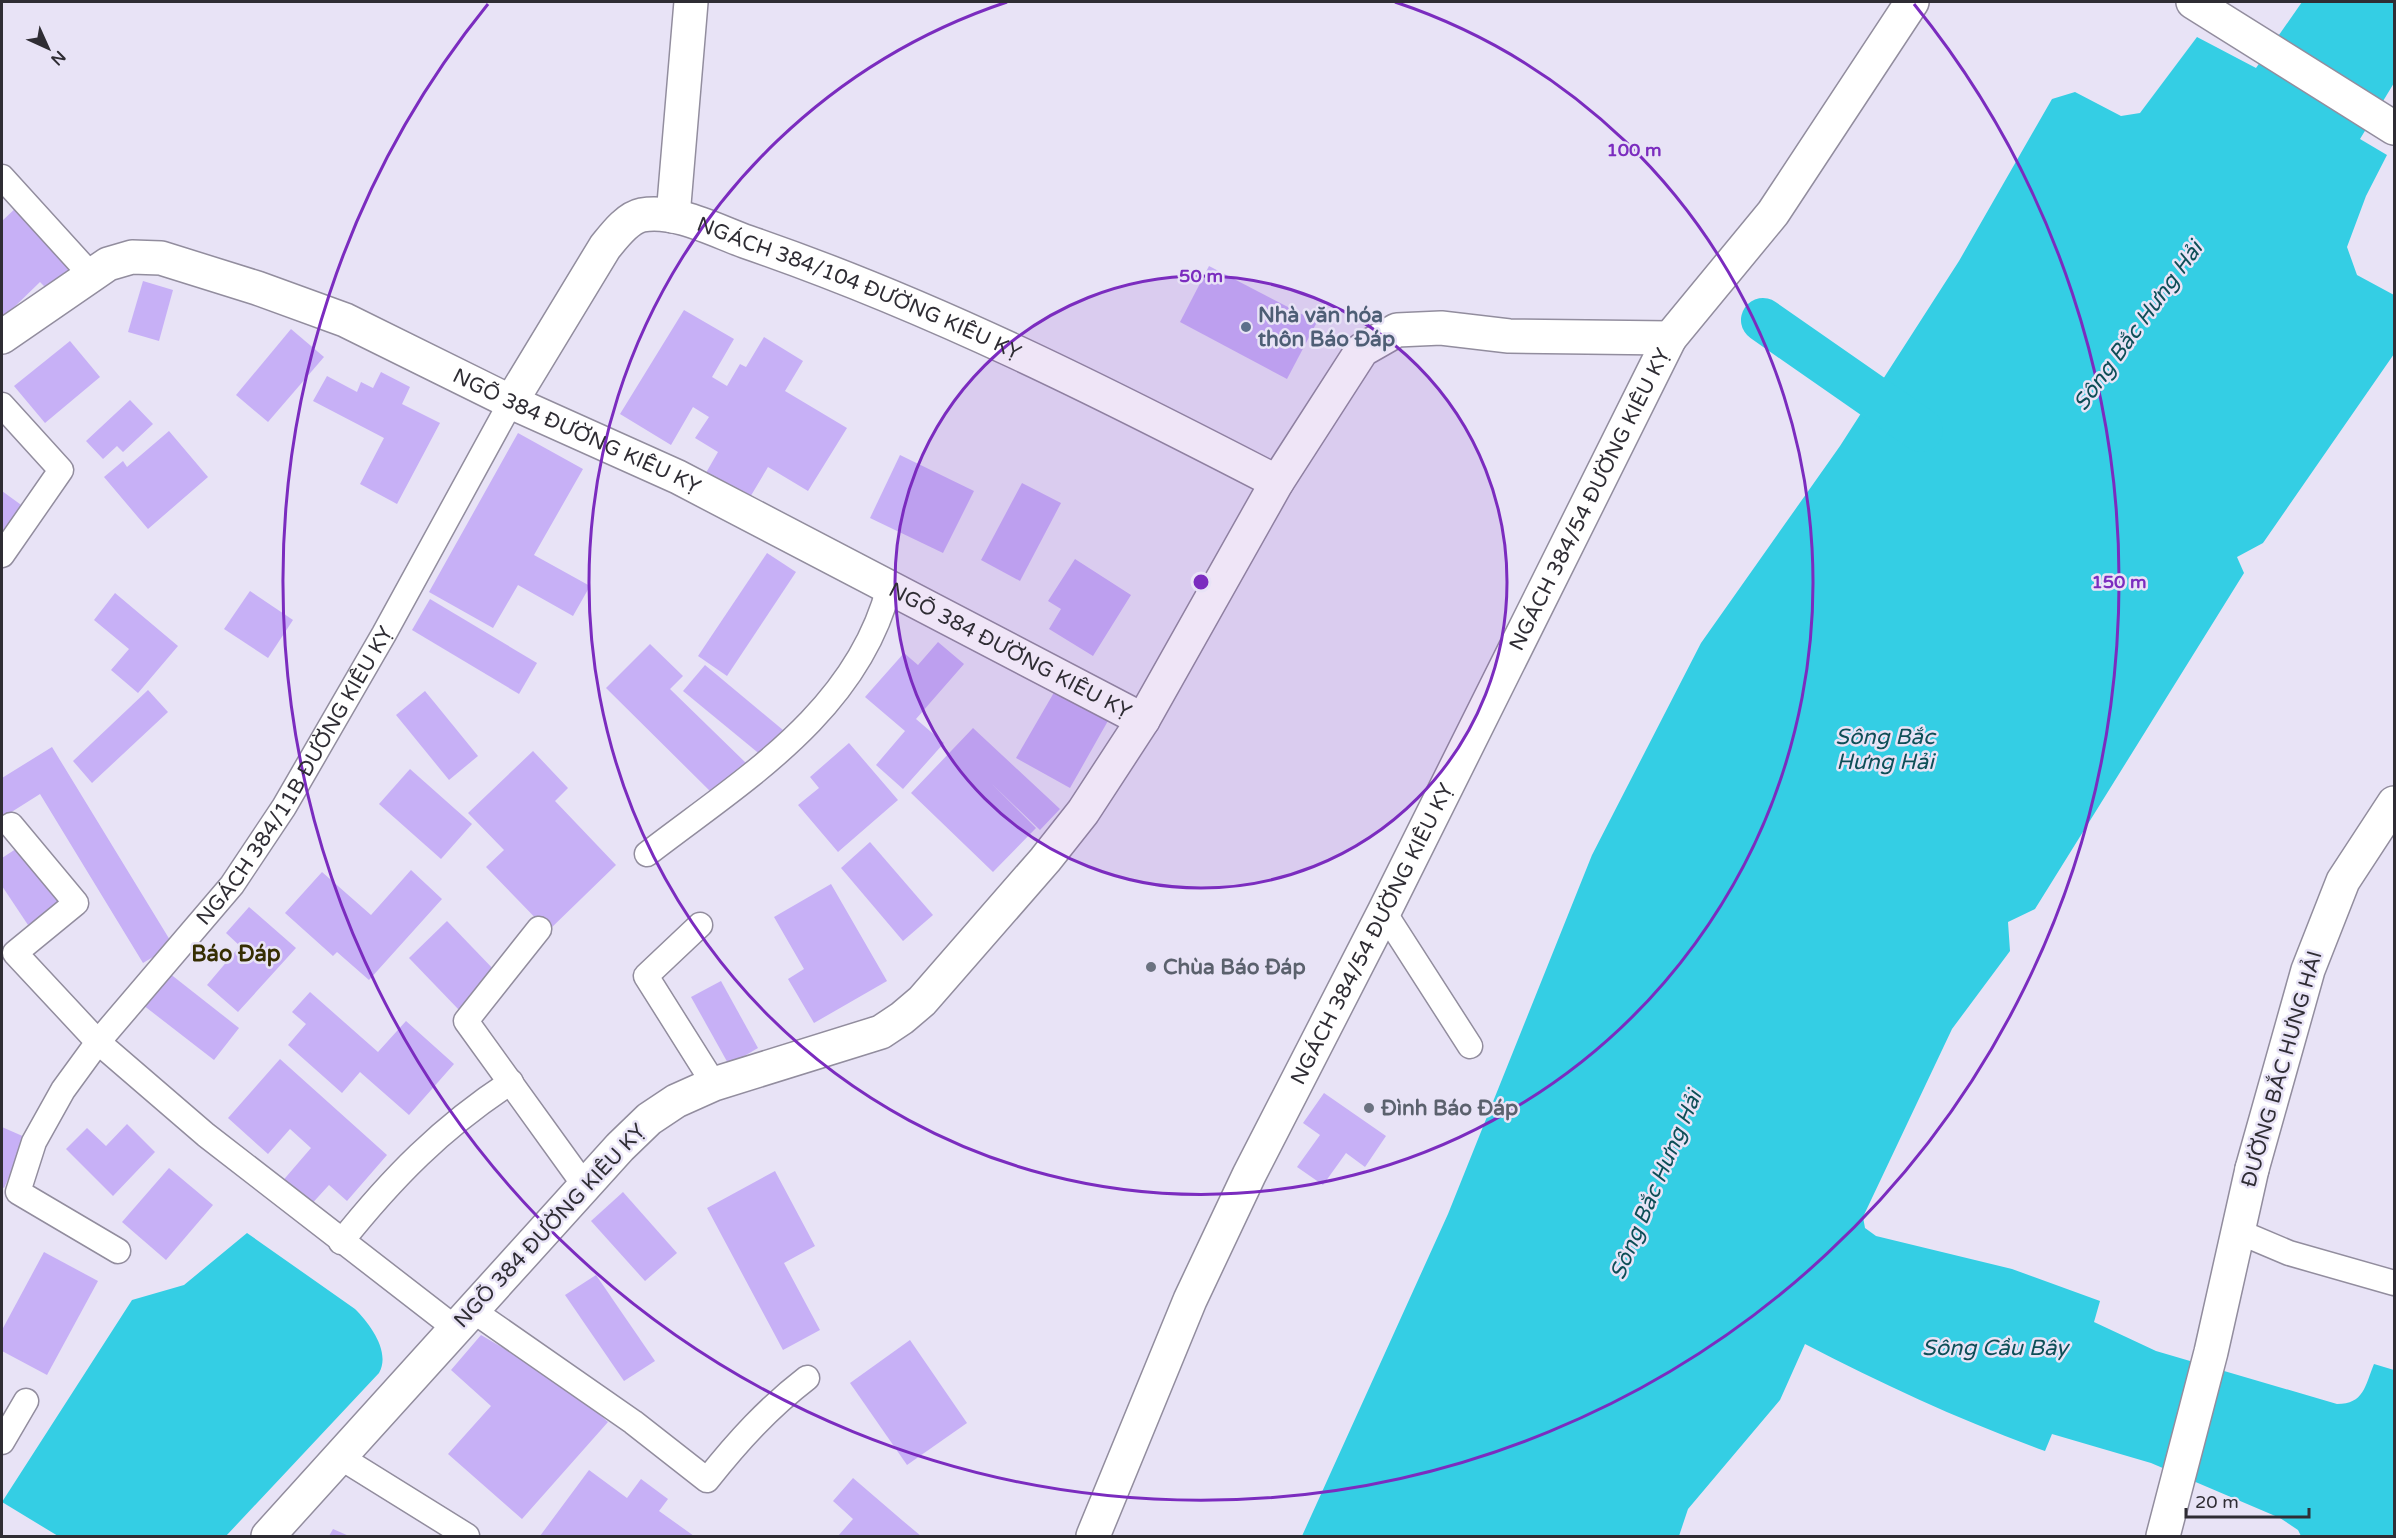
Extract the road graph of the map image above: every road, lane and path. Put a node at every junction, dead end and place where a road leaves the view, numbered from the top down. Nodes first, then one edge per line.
1 (691, 2) edge
2 (1912, 2) edge
3 (2193, 2) edge
4 (2384, 122) edge
5 (2, 177) edge
6 (673, 216) junction
7 (91, 275) junction
8 (2, 337) edge
9 (1670, 338) junction
10 (511, 402) junction
11 (2, 405) edge
12 (1277, 482) junction
13 (2, 555) edge
14 (890, 587) junction
15 (1143, 720) junction
16 (2394, 803) edge
17 (11, 825) dead end
18 (647, 854) dead end
19 (1384, 912) junction
20 (700, 925) dead end
21 (539, 929) dead end
22 (98, 1041) junction
23 (1470, 1046) dead end
24 (510, 1082) junction
25 (714, 1084) junction
26 (585, 1186) junction
27 (2237, 1232) junction
28 (341, 1242) junction
29 (118, 1251) dead end
30 (2394, 1283) edge
31 (463, 1319) junction
32 (807, 1378) dead end
33 (26, 1401) dead end
34 (2, 1442) edge
35 (340, 1457) junction
36 (268, 1536) edge
37 (467, 1536) edge
38 (1093, 1536) edge
39 (2163, 1536) edge

1 - 6 street
2 - 9 street, NGÁCH 384/54 ĐƯỜNG KIÊU KỴ
3 - 4 street
5 - 7 lane
6 - 10 street, NGÁCH 384/104 ĐƯỜNG KIÊU KỴ
6 - 12 street, NGÁCH 384/104 ĐƯỜNG KIÊU KỴ
7 - 8 street, NGÕ 384 ĐƯỜNG KIÊU KỴ
7 - 10 street, NGÕ 384 ĐƯỜNG KIÊU KỴ
9 - 12 street
9 - 19 street, NGÁCH 384/54 ĐƯỜNG KIÊU KỴ
10 - 14 street, NGÕ 384 ĐƯỜNG KIÊU KỴ
10 - 22 lane, NGÁCH 384/11B ĐƯỜNG KIÊU KỴ
11 - 13 lane
12 - 15 street
14 - 15 street, NGÕ 384 ĐƯỜNG KIÊU KỴ
14 - 18 lane
15 - 25 street, NGÕ 384 ĐƯỜNG KIÊU KỴ
16 - 27 street, ĐƯỜNG BẮC HƯNG HẢI
17 - 22 lane
19 - 23 lane
19 - 38 street, NGÁCH 384/54 ĐƯỜNG KIÊU KỴ
20 - 25 lane
21 - 24 lane
22 - 28 lane
22 - 29 lane, NGÁCH 384/11B ĐƯỜNG KIÊU KỴ
24 - 26 lane
24 - 28 lane
25 - 26 street, NGÕ 384 ĐƯỜNG KIÊU KỴ
26 - 31 street, NGÕ 384 ĐƯỜNG KIÊU KỴ
27 - 30 lane
27 - 39 street, ĐƯỜNG BẮC HƯNG HẢI
28 - 31 lane
31 - 32 lane
31 - 35 street, NGÕ 384 ĐƯỜNG KIÊU KỴ
33 - 34 lane
35 - 36 street, NGÕ 384 ĐƯỜNG KIÊU KỴ
35 - 37 lane

